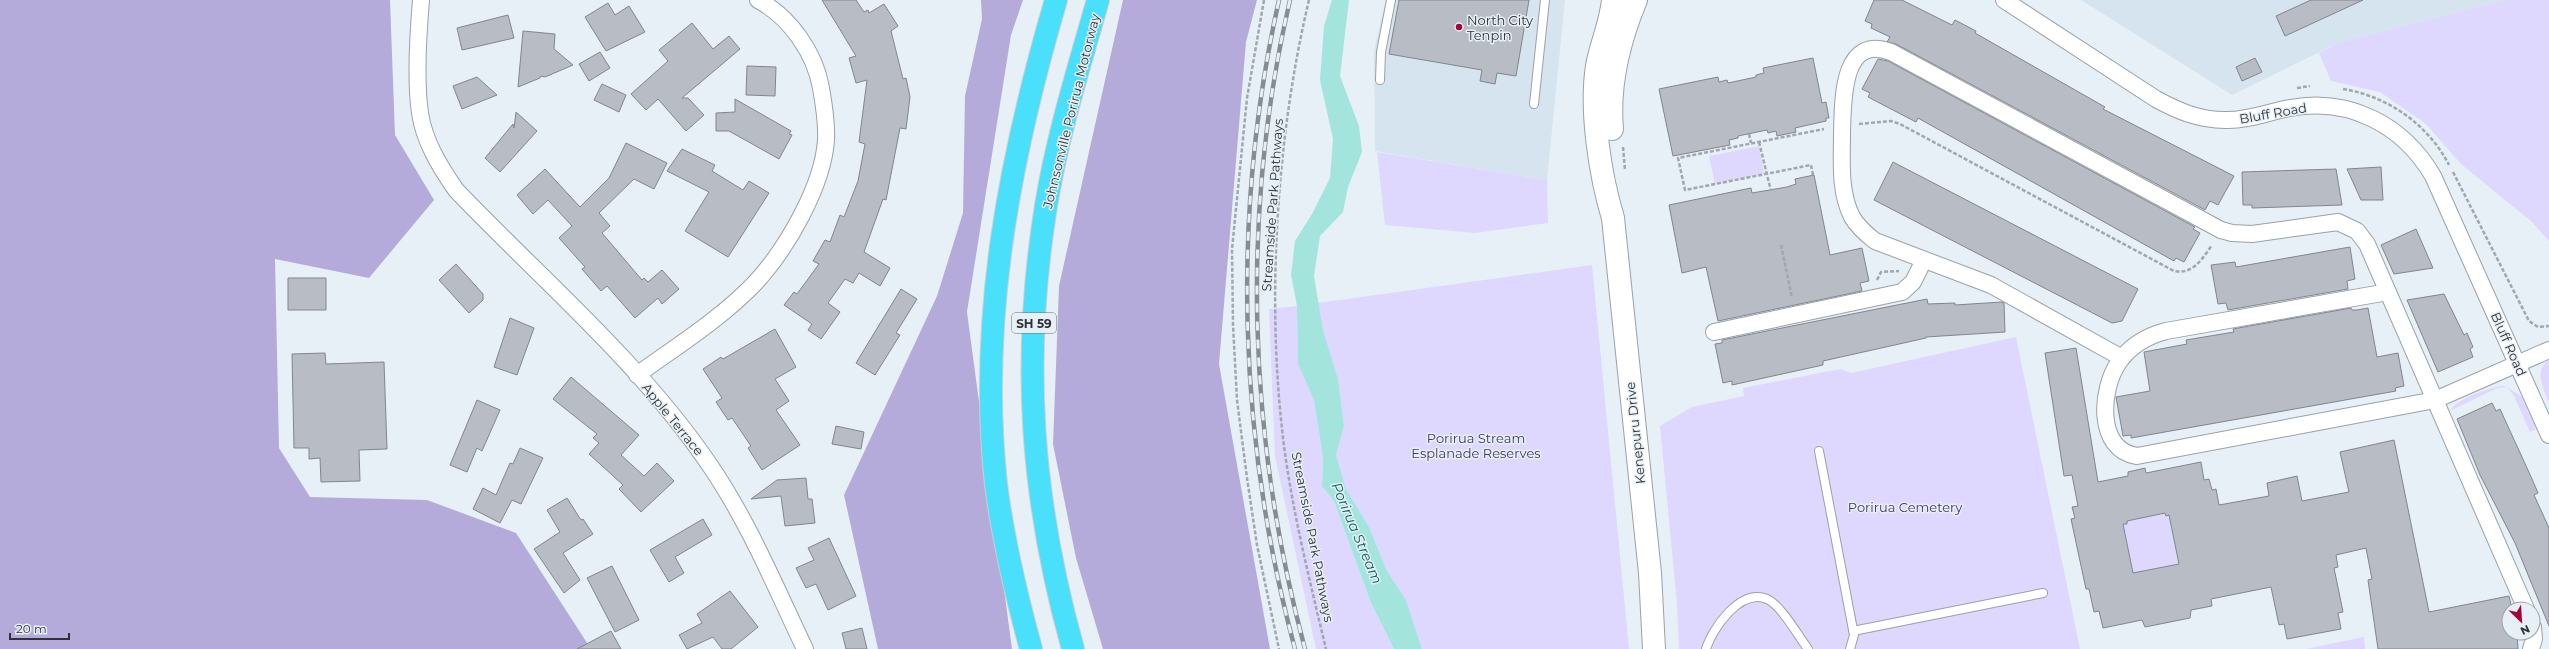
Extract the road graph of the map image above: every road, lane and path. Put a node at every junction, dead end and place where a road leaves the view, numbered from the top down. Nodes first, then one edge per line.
1 (421, 0) edge
2 (758, 0) edge
3 (1056, 0) edge
4 (1098, 0) edge
5 (1264, 0) edge
6 (1309, 0) edge
7 (1391, 0) edge
8 (1545, 0) edge
9 (1613, 0) edge
10 (1636, 0) edge
11 (2004, 0) edge
12 (1380, 80) dead end
13 (2317, 86) dead end
14 (2338, 88) dead end
15 (2290, 89) dead end
16 (1534, 104) dead end
17 (1851, 125) dead end
18 (1829, 128) dead end
19 (1749, 134) dead end
20 (1622, 142) dead end
21 (1759, 142) junction
22 (1751, 143) junction
23 (1766, 174) junction
24 (1625, 175) dead end
25 (1813, 175) dead end
26 (1771, 191) dead end
27 (1613, 218) junction
28 (2214, 227) junction
29 (1781, 245) dead end
30 (1924, 260) junction
31 (2388, 292) junction
32 (1796, 314) junction
33 (2549, 326) edge
34 (1714, 332) dead end
35 (2549, 350) edge
36 (2122, 358) junction
37 (2518, 364) junction
38 (637, 375) junction
39 (2434, 400) junction
40 (2549, 435) edge
41 (1819, 451) dead end
42 (2043, 593) dead end
43 (2522, 601) edge
44 (1853, 631) junction
45 (1852, 648) edge
46 (806, 649) edge
47 (1031, 649) edge
48 (1073, 649) edge
49 (1279, 649) edge
50 (1326, 649) edge
51 (1654, 649) edge
52 (1706, 649) edge
53 (1808, 649) edge

1 - 38 street, Apple Terrace
2 - 38 street
3 - 47 highway, SH 59
4 - 48 highway, Johnsonville Porirua Motorway / SH 59
5 - 49 path
6 - 50 path, Streamside Park Pathways
7 - 12 lane
8 - 16 lane
9 - 27 main road, Kenepuru Drive
10 - 27 main road, Kenepuru Drive
11 - 37 street, Bluff Road
13 - 15 path
14 - 33 path
17 - 28 path
18 - 21 path
19 - 22 path
20 - 24 path
21 - 22 path
21 - 23 path
22 - 23 path
23 - 25 path
23 - 26 path
27 - 51 main road, Kenepuru Drive
28 - 30 street
28 - 31 street
29 - 32 path
30 - 32 street
30 - 36 street
31 - 36 street
31 - 39 street
32 - 34 street
35 - 37 street
36 - 39 street
37 - 39 street
37 - 40 street, Bluff Road
38 - 46 street, Apple Terrace
39 - 43 street
41 - 44 lane
42 - 44 lane
44 - 45 lane
52 - 53 lane

